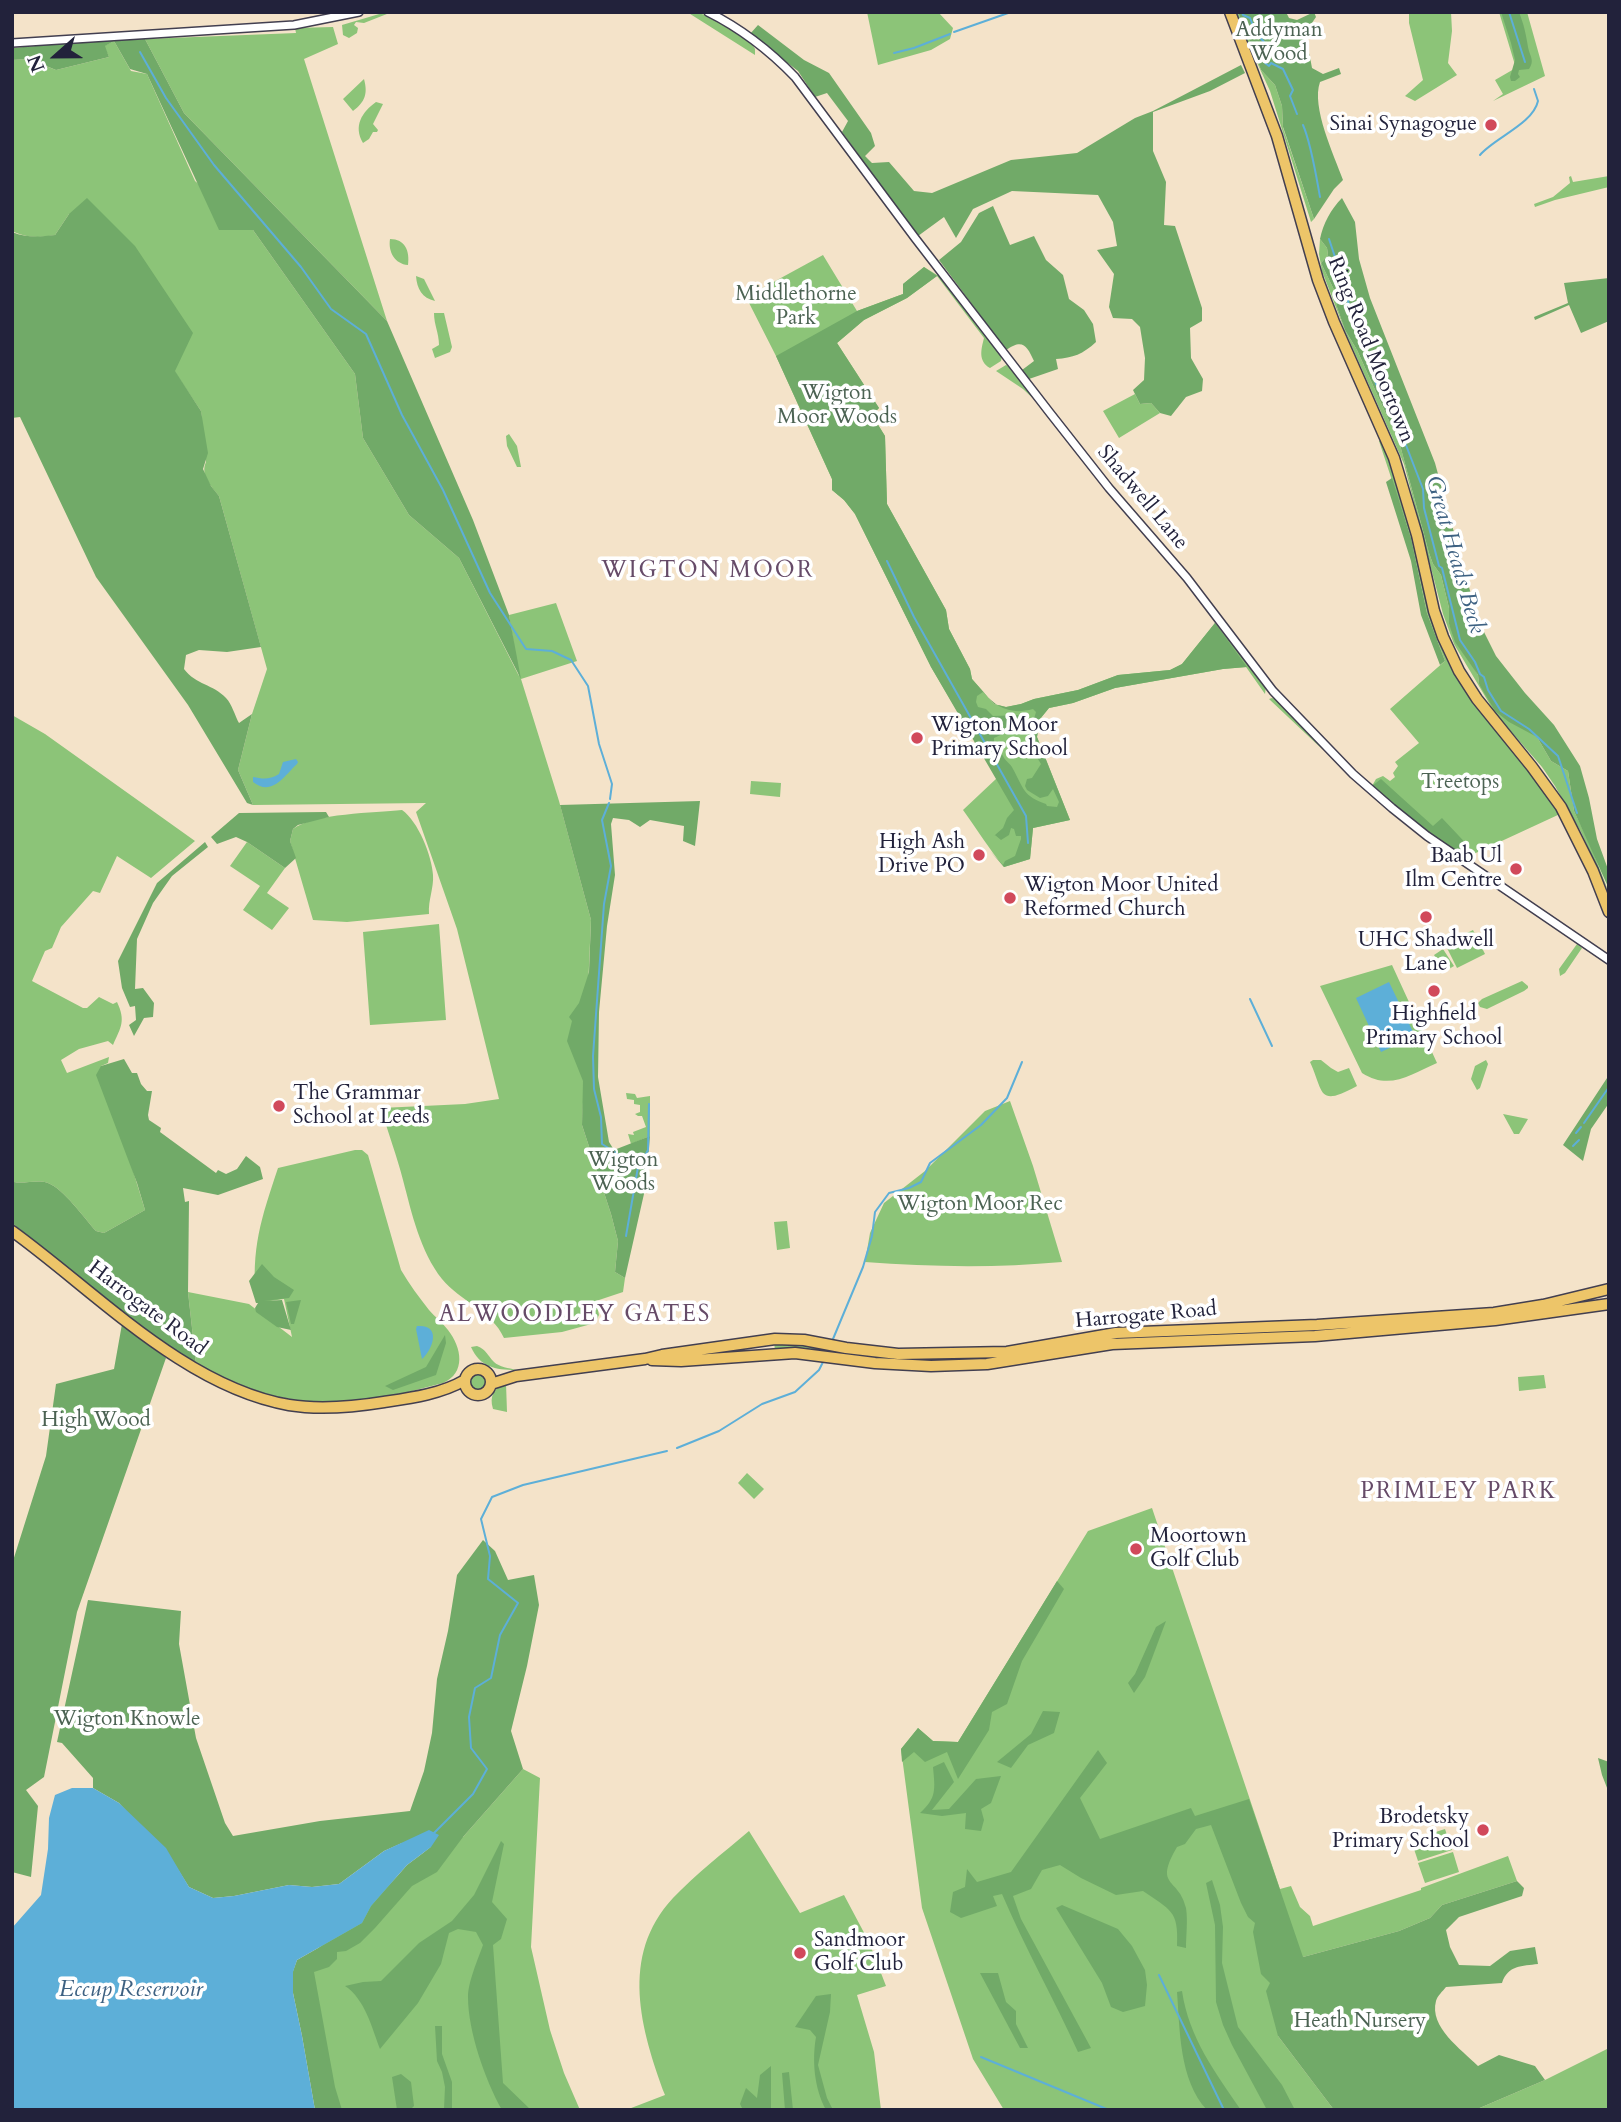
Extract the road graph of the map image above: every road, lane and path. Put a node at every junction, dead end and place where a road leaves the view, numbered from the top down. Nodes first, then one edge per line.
1 (359, 12) edge
2 (708, 12) edge
3 (1230, 12) edge
4 (12, 43) edge
5 (1609, 912) edge
6 (1607, 957) edge
7 (12, 1231) edge
8 (1609, 1289) edge
9 (1597, 1292) junction
10 (1553, 1302) junction
11 (1606, 1304) edge
12 (1572, 1309) junction
13 (1166, 1331) junction
14 (1266, 1332) junction
15 (1101, 1335) junction
16 (1193, 1340) junction
17 (760, 1341) junction
18 (1141, 1342) junction
19 (705, 1354) junction
20 (768, 1354) junction
21 (488, 1373) junction
22 (516, 1376) junction
23 (491, 1384) junction
24 (467, 1385) junction

1 - 4 street
2 - 6 street, Shadwell Lane
3 - 5 highway, Ring Road Moortown
7 - 24 highway, Harrogate Road
8 - 9 highway, Harrogate Road
9 - 10 highway, Harrogate Road
9 - 11 highway
10 - 12 highway
10 - 14 highway, Harrogate Road
11 - 12 highway
12 - 14 highway
13 - 14 highway, Harrogate Road
13 - 15 highway, Harrogate Road
13 - 16 highway
14 - 16 highway, Harrogate Road
15 - 17 highway, Harrogate Road
15 - 18 highway
16 - 18 highway, Harrogate Road
17 - 19 highway, Harrogate Road
17 - 20 highway
18 - 20 highway, Harrogate Road
19 - 20 highway, Harrogate Road
19 - 22 highway, Harrogate Road
21 - 22 highway, Harrogate Road
21 - 23 highway
21 - 24 highway
22 - 23 highway, Harrogate Road
23 - 24 highway

